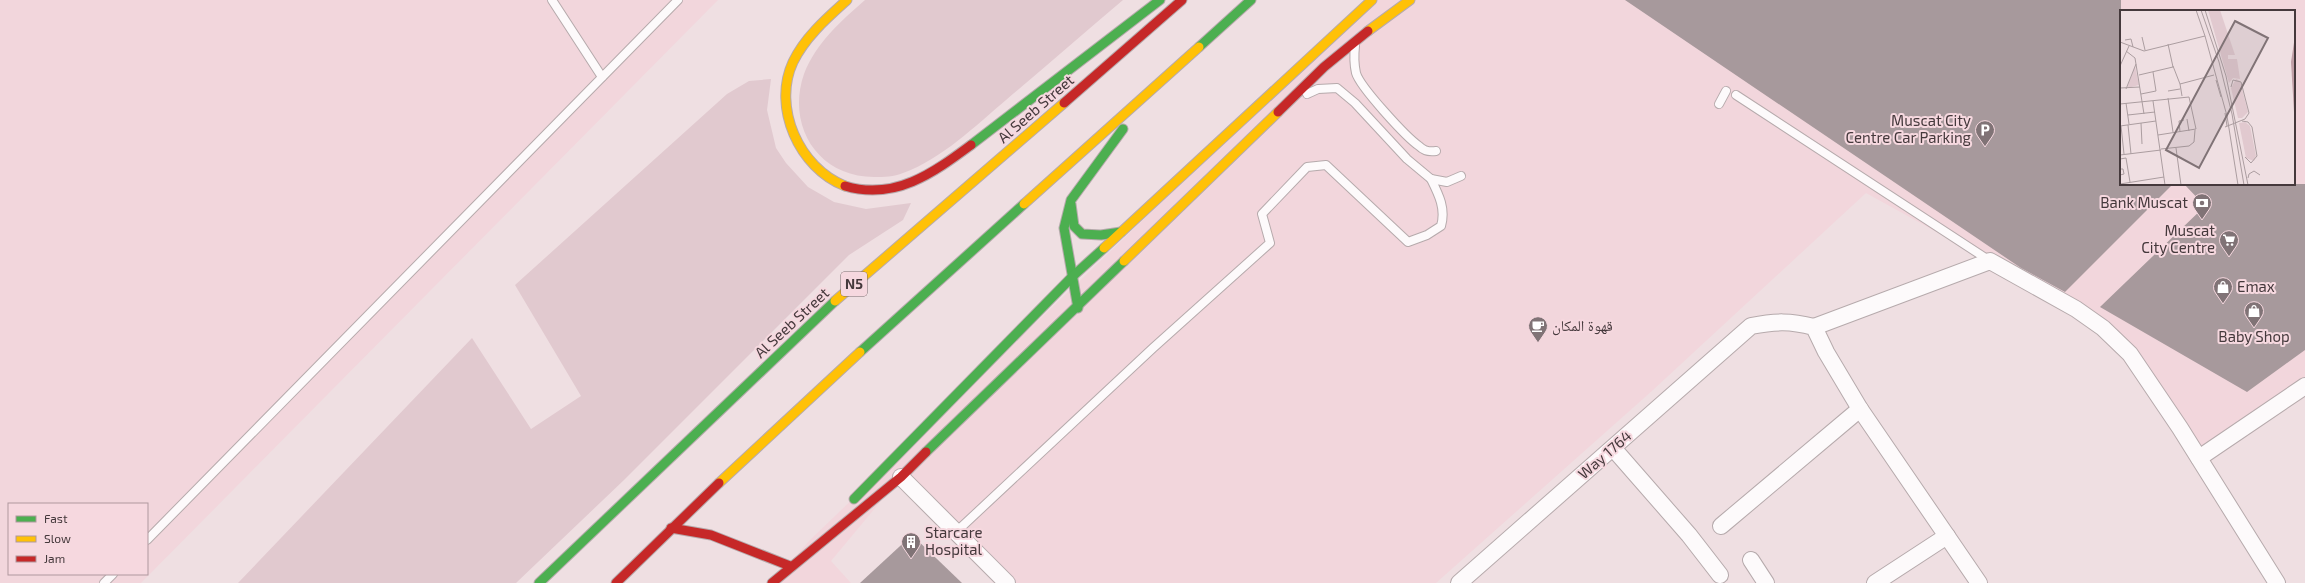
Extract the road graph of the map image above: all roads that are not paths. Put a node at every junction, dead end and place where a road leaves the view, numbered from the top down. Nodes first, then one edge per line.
1 (552, 0) edge
2 (678, 0) edge
3 (847, 0) edge
4 (1160, 0) edge
5 (1182, 0) edge
6 (1251, 0) edge
7 (1372, 0) edge
8 (1410, 0) edge
9 (1356, 39) junction
10 (602, 77) junction
11 (1726, 90) dead end
12 (1150, 93) junction
13 (1736, 95) dead end
14 (1719, 104) dead end
15 (1285, 106) junction
16 (1436, 151) dead end
17 (1461, 176) dead end
18 (1431, 179) junction
19 (1071, 200) junction
20 (1121, 232) junction
21 (1990, 261) junction
22 (1073, 276) junction
23 (1078, 308) junction
24 (1814, 328) junction
25 (2305, 386) edge
26 (1860, 409) junction
27 (1613, 448) junction
28 (2199, 458) junction
29 (901, 477) junction
30 (849, 504) dead end
31 (1722, 526) dead end
32 (671, 528) junction
33 (956, 532) junction
34 (816, 535) dead end
35 (1947, 536) junction
36 (148, 539) edge
37 (1750, 560) dead end
38 (790, 566) junction
39 (112, 575) edge
40 (1720, 575) dead end
41 (104, 583) edge
42 (539, 583) edge
43 (616, 583) edge
44 (772, 583) edge
45 (1007, 583) edge
46 (1459, 583) edge
47 (1766, 583) edge
48 (1876, 583) edge
49 (1979, 583) edge
50 (2277, 583) edge

1 - 10 lane
2 - 10 lane
3 - 4 main road
5 - 42 main road, Al Seeb Street / N5
6 - 12 main road
7 - 20 main road
8 - 9 main road
9 - 15 main road
9 - 16 lane
10 - 36 lane
11 - 14 lane
12 - 19 main road
12 - 32 main road
13 - 21 lane
15 - 18 lane
15 - 23 main road
17 - 18 lane
18 - 33 lane
19 - 20 main road
19 - 22 main road
20 - 22 main road
21 - 24 street
21 - 28 street
22 - 23 main road
22 - 30 main road
23 - 29 main road
24 - 26 street
24 - 27 street, Way 1764
25 - 28 street
26 - 31 street
26 - 35 street
27 - 40 street
27 - 46 street, Way 1764
28 - 50 street
29 - 33 street
29 - 38 main road
32 - 38 main road
32 - 43 main road
33 - 45 street
34 - 38 main road
35 - 48 street
35 - 49 street
37 - 47 street
38 - 44 main road
39 - 41 lane

